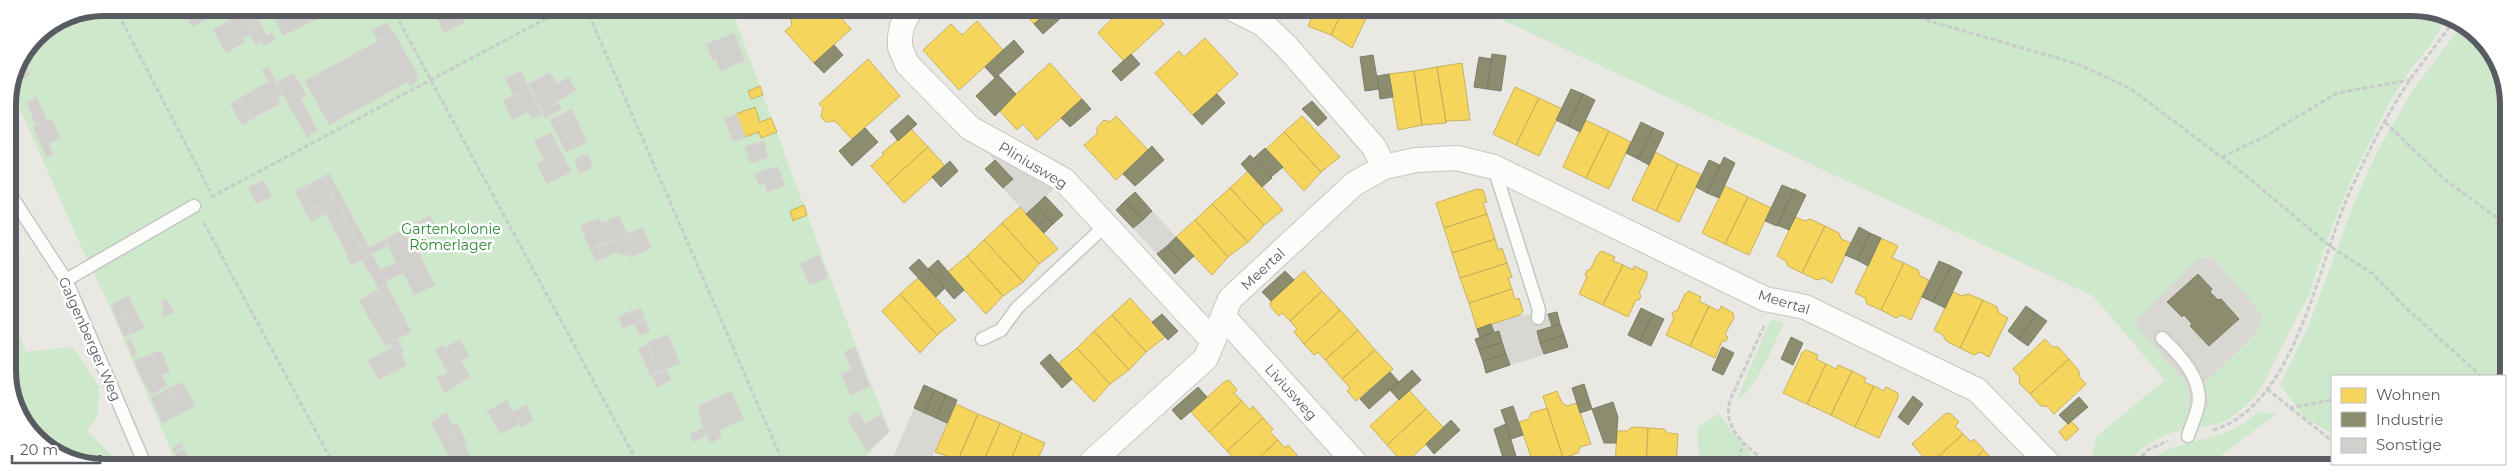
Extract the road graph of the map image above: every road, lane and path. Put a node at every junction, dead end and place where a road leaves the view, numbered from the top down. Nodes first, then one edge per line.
1 (119, 16) edge
2 (396, 16) edge
3 (551, 16) edge
4 (589, 16) edge
5 (907, 16) edge
6 (1247, 16) edge
7 (1916, 16) edge
8 (2451, 25) edge
9 (430, 79) junction
10 (2410, 80) junction
11 (2385, 122) junction
12 (2222, 157) junction
13 (1494, 166) junction
14 (1384, 167) junction
15 (213, 196) junction
16 (16, 203) edge
17 (194, 206) junction
18 (2500, 220) edge
19 (1106, 225) junction
20 (2331, 247) junction
21 (66, 280) junction
22 (1776, 300) junction
23 (1223, 316) junction
24 (1538, 318) dead end
25 (2162, 338) dead end
26 (982, 339) dead end
27 (1212, 341) junction
28 (2480, 375) edge
29 (2267, 390) junction
30 (2331, 400) edge
31 (2289, 408) junction
32 (2188, 436) junction
33 (2331, 440) edge
34 (1743, 442) junction
35 (143, 459) edge
36 (331, 459) edge
37 (636, 459) edge
38 (782, 459) edge
39 (1095, 459) edge
40 (1352, 459) edge
41 (1739, 459) edge
42 (1763, 459) edge
43 (2044, 459) edge
44 (2139, 459) edge

1 - 15 path
2 - 9 path
3 - 9 path
4 - 38 path
5 - 19 street, Pliniusweg
6 - 14 street
7 - 12 path
8 - 10 path
9 - 15 path
9 - 37 path
10 - 11 path
10 - 12 path
11 - 18 path
11 - 20 path
12 - 20 path
13 - 14 street, Meertal
13 - 22 street, Meertal
13 - 24 lane
14 - 23 street, Meertal
15 - 17 path
16 - 21 lane, Galgenberger Weg
17 - 21 lane
17 - 36 path
19 - 26 lane
19 - 27 street, Pliniusweg
20 - 28 path
20 - 29 path
21 - 35 lane, Galgenberger Weg
22 - 34 path
22 - 43 street, Meertal
23 - 27 street, Meertal
23 - 40 street, Liviusweg
25 - 32 lane
27 - 39 street, Meertal
29 - 31 path
29 - 32 path
30 - 31 path
31 - 33 path
32 - 44 path
34 - 41 path
34 - 42 path

